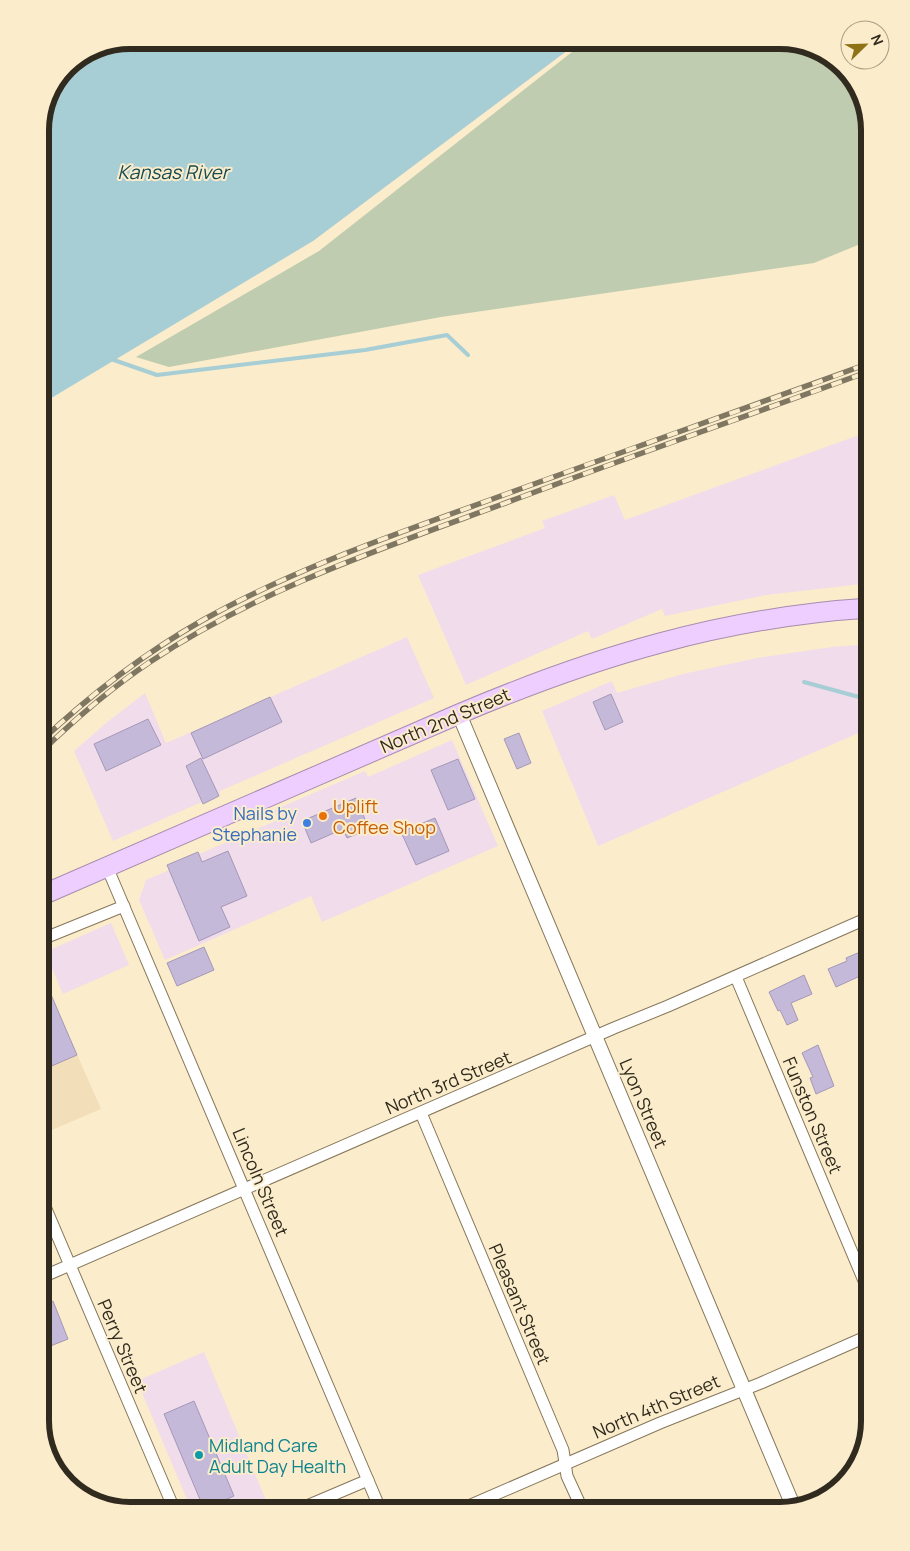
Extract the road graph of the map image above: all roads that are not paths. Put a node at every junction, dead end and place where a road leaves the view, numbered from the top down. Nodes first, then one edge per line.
1 (861, 609) edge
2 (459, 714) junction
3 (107, 867) junction
4 (49, 892) edge
5 (124, 906) junction
6 (861, 921) edge
7 (49, 936) edge
8 (736, 977) junction
9 (596, 1036) junction
10 (421, 1113) junction
11 (245, 1189) junction
12 (49, 1216) edge
13 (70, 1265) junction
14 (861, 1273) edge
15 (49, 1274) edge
16 (861, 1339) edge
17 (744, 1389) junction
18 (566, 1464) junction
19 (368, 1480) junction
20 (171, 1502) edge
21 (316, 1502) edge
22 (377, 1502) edge
23 (478, 1502) edge
24 (579, 1502) edge
25 (791, 1502) edge

1 - 2 highway, North 2nd Street
2 - 3 highway, North 2nd Street
2 - 9 street, Lyon Street
3 - 4 highway, North 2nd Street
3 - 5 street, Lincoln Street
5 - 7 street
5 - 11 street, Lincoln Street
6 - 8 street, North 3rd Street
8 - 9 street, North 3rd Street
8 - 14 street, Funston Street
9 - 10 street, North 3rd Street
9 - 17 street, Lyon Street
10 - 11 street, North 3rd Street
10 - 18 street, Pleasant Street
11 - 13 street, North 3rd Street
11 - 19 street, Lincoln Street
12 - 13 street, Perry Street
13 - 15 street, North 3rd Street
13 - 20 street, Perry Street
16 - 17 street, North 4th Street
17 - 18 street, North 4th Street
17 - 25 street, Lyon Street
18 - 23 street, North 4th Street
18 - 24 street, Pleasant Street
19 - 21 street
19 - 22 street, Lincoln Street

